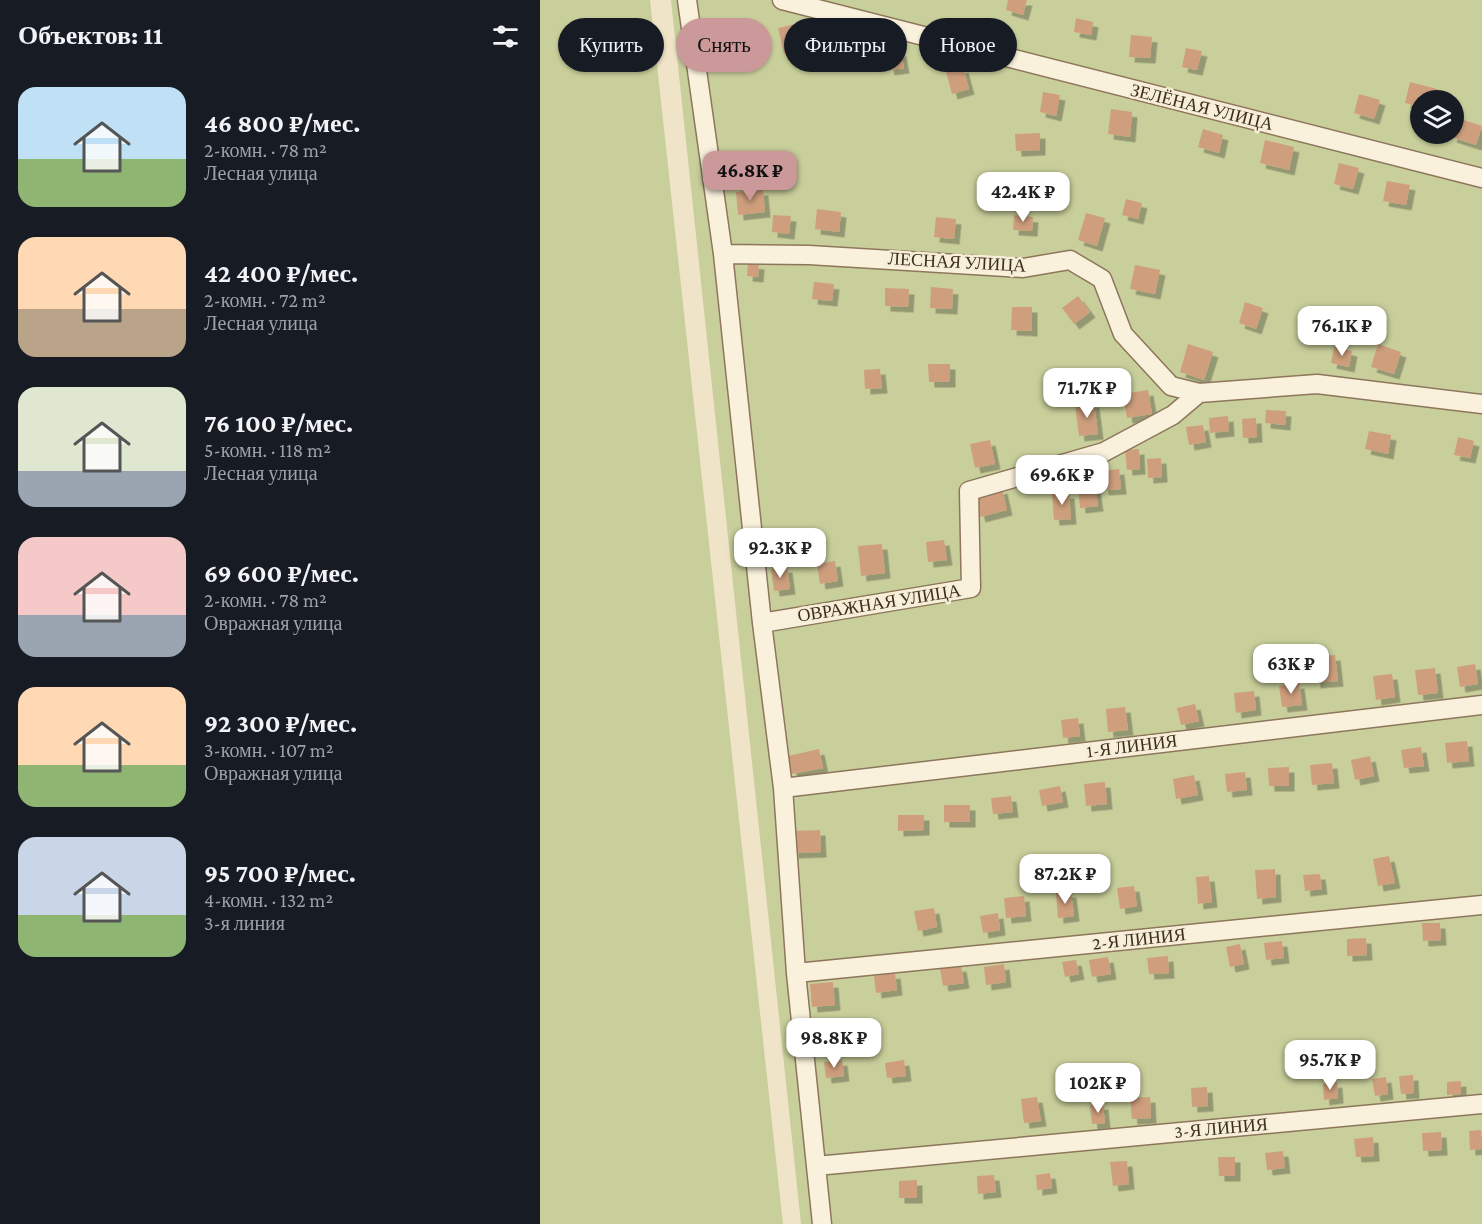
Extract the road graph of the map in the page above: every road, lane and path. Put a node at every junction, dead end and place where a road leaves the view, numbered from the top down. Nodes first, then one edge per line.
1 (687, 0) edge
2 (782, 0) edge
3 (1482, 178) edge
4 (723, 254) junction
5 (1199, 393) junction
6 (1482, 404) edge
7 (762, 623) junction
8 (1482, 705) edge
9 (783, 788) junction
10 (1482, 905) edge
11 (796, 973) junction
12 (1482, 1104) edge
13 (816, 1166) junction
14 (822, 1224) edge

1 - 4 street
2 - 3 street, ЗЕЛЁНАЯ УЛИЦА
4 - 5 street, ЛЕСНАЯ УЛИЦА
4 - 7 street
5 - 6 street, ЛЕСНАЯ УЛИЦА
5 - 7 street, ОВРАЖНАЯ УЛИЦА
7 - 9 street
8 - 9 street, 1-Я ЛИНИЯ
9 - 11 street
10 - 11 street, 2-Я ЛИНИЯ
11 - 13 street
12 - 13 street, 3-Я ЛИНИЯ
13 - 14 street

